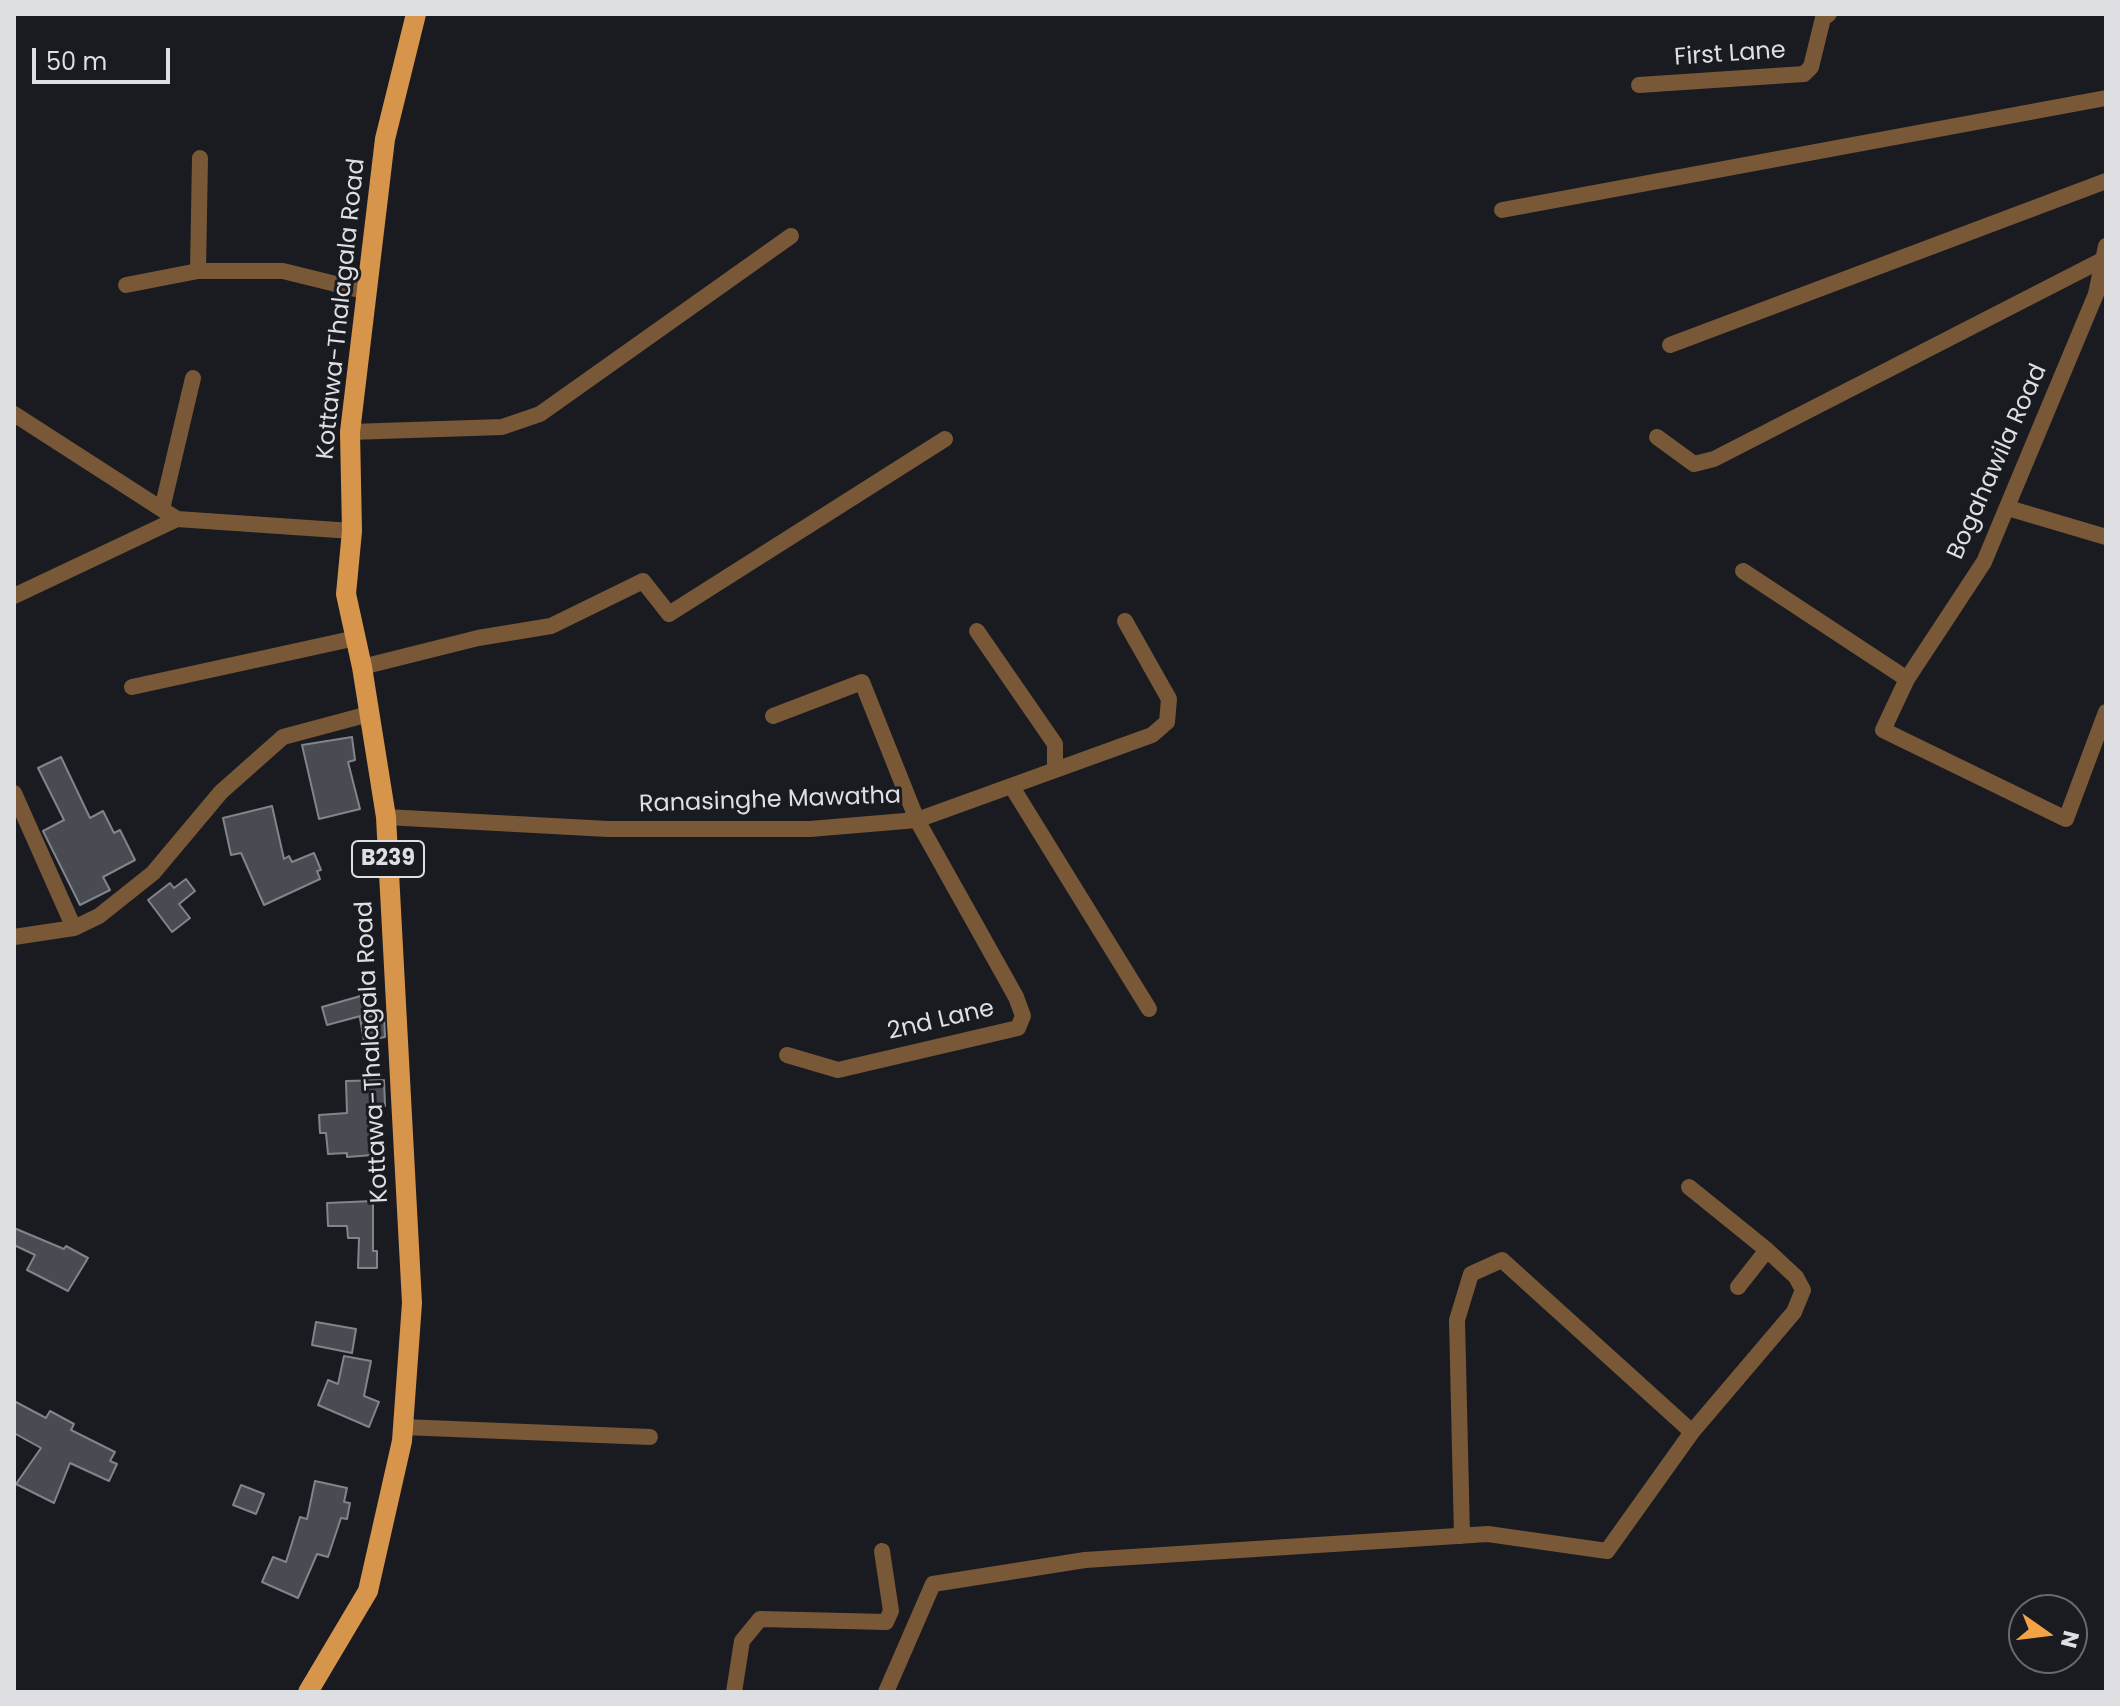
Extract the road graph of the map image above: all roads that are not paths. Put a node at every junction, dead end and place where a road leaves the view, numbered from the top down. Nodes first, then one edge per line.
1 (416, 14) edge
2 (1829, 14) edge
3 (1639, 85) dead end
4 (2106, 98) edge
5 (200, 158) dead end
6 (2106, 181) edge
7 (1502, 210) dead end
8 (791, 236) dead end
9 (2104, 253) edge
10 (198, 271) junction
11 (126, 285) dead end
12 (368, 292) junction
13 (1670, 345) dead end
14 (193, 378) dead end
15 (16, 417) edge
16 (350, 432) junction
17 (1657, 437) dead end
18 (945, 439) dead end
19 (2008, 508) junction
20 (162, 509) junction
21 (177, 519) junction
22 (352, 531) junction
23 (2106, 537) edge
24 (1743, 571) dead end
25 (14, 596) edge
26 (1125, 621) dead end
27 (977, 631) dead end
28 (356, 638) junction
29 (362, 667) junction
30 (1907, 679) junction
31 (132, 687) dead end
32 (2106, 712) edge
33 (369, 714) junction
34 (773, 716) dead end
35 (1055, 770) junction
36 (1012, 787) junction
37 (14, 793) edge
38 (386, 817) junction
39 (917, 820) junction
40 (74, 928) junction
41 (14, 937) edge
42 (1149, 1009) dead end
43 (787, 1055) dead end
44 (1689, 1187) dead end
45 (1767, 1250) junction
46 (1738, 1287) dead end
47 (403, 1432) junction
48 (1692, 1432) junction
49 (642, 1441) dead end
50 (1462, 1536) junction
51 (882, 1551) dead end
52 (308, 1692) edge
53 (734, 1692) edge
54 (886, 1692) edge

1 - 12 main road, Kottawa-Thalagala Road / B239
2 - 3 street, First Lane
4 - 7 street
5 - 10 street
6 - 13 street
8 - 16 street
9 - 17 street
9 - 19 street, Bogahawila Road
10 - 11 street
10 - 12 street
12 - 16 main road, Kottawa-Thalagala Road / B239
14 - 20 street
15 - 20 street
16 - 22 main road, Kottawa-Thalagala Road / B239
18 - 29 street
19 - 23 street
19 - 30 street, Bogahawila Road
20 - 21 street
21 - 22 street
21 - 25 street
22 - 28 main road, Kottawa-Thalagala Road / B239
24 - 30 street
26 - 35 street, Ranasinghe Mawatha
27 - 35 street
28 - 29 main road, Kottawa-Thalagala Road / B239
28 - 31 street
29 - 33 main road, Kottawa-Thalagala Road / B239
30 - 32 street, Bogahawila Road
33 - 38 main road, Kottawa-Thalagala Road / B239
33 - 40 street
34 - 39 street
35 - 36 street, Ranasinghe Mawatha
36 - 39 street, Ranasinghe Mawatha
36 - 42 street
37 - 40 street
38 - 39 street, Ranasinghe Mawatha
38 - 47 main road, Kottawa-Thalagala Road / B239
39 - 43 street, 2nd Lane
40 - 41 street
44 - 45 street
45 - 46 street
45 - 48 street
47 - 49 street
47 - 52 main road, Kottawa-Thalagala Road / B239
48 - 50 street
48 - 50 street
50 - 54 street
51 - 53 street

